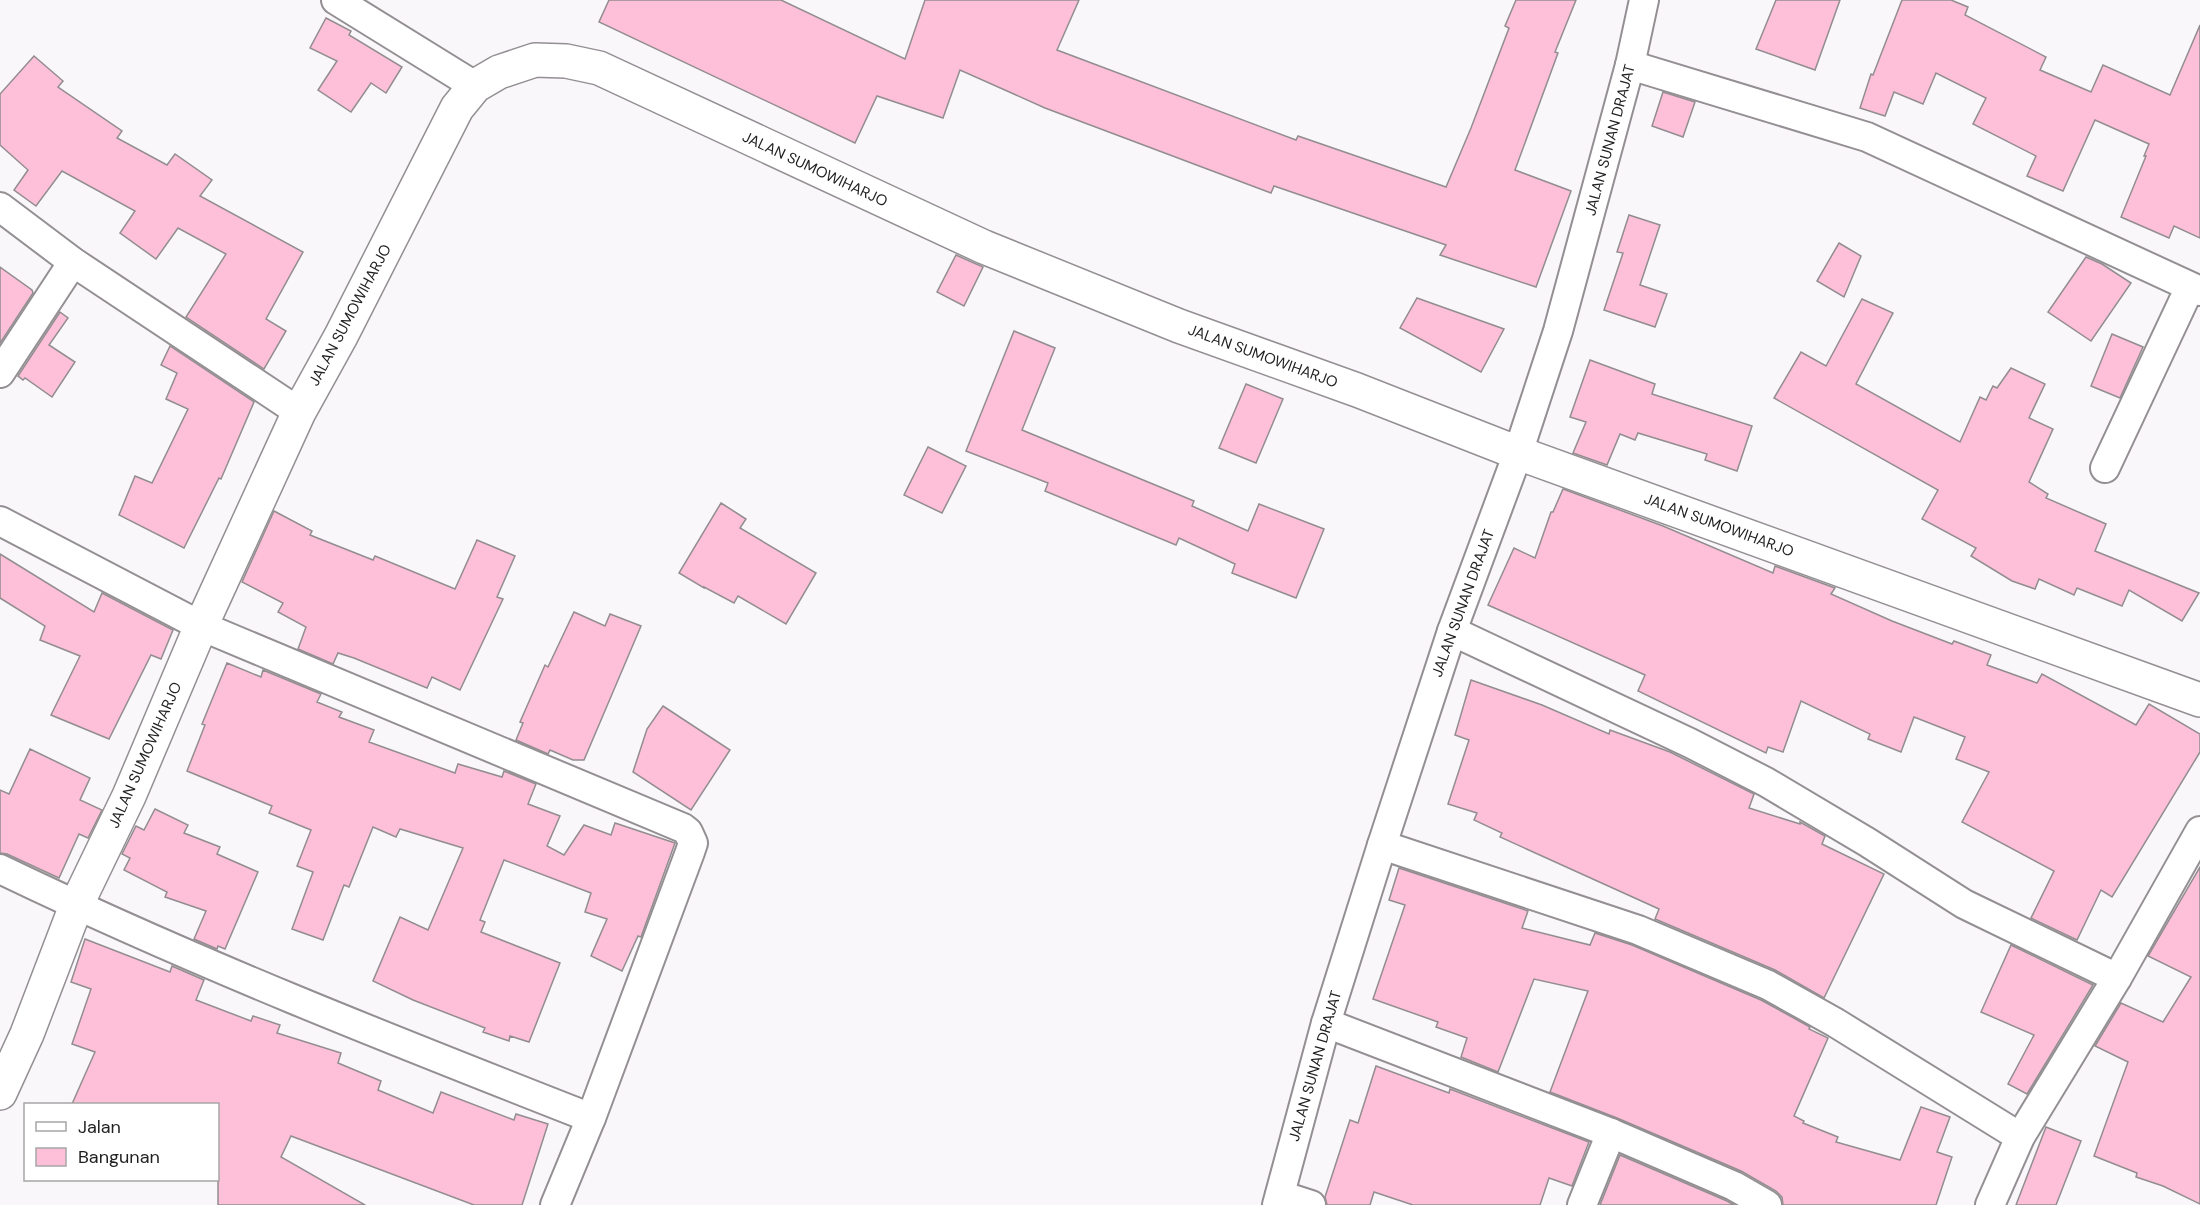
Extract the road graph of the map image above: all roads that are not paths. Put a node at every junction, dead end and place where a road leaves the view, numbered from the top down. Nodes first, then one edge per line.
1 (336, 0) edge
2 (1644, 0) edge
3 (1630, 65) junction
4 (475, 86) junction
5 (0, 207) edge
6 (73, 262) junction
7 (2195, 289) edge
8 (0, 373) edge
9 (299, 412) junction
10 (1518, 453) junction
11 (2104, 468) dead end
12 (0, 521) edge
13 (201, 626) junction
14 (1452, 631) junction
15 (2200, 700) edge
16 (2200, 831) edge
17 (1382, 845) junction
18 (0, 869) edge
19 (76, 906) junction
20 (2116, 978) junction
21 (1326, 1023) junction
22 (0, 1093) edge
23 (591, 1118) junction
24 (1611, 1132) junction
25 (2020, 1137) junction
26 (1279, 1200) edge
27 (555, 1205) edge
28 (1311, 1205) edge
29 (1582, 1205) edge
30 (1767, 1205) edge
31 (1990, 1205) edge

1 - 4 street
2 - 3 street, JALAN SUNAN DRAJAT
3 - 7 street
3 - 10 street, JALAN SUNAN DRAJAT
4 - 9 street, JALAN SUMOWIHARJO
4 - 10 street, JALAN SUMOWIHARJO
5 - 6 street
6 - 8 street
6 - 9 street
7 - 11 street
9 - 13 street, JALAN SUMOWIHARJO
10 - 14 street, JALAN SUNAN DRAJAT
10 - 15 street, JALAN SUMOWIHARJO
12 - 13 street
13 - 19 street, JALAN SUMOWIHARJO
13 - 23 street
14 - 17 street, JALAN SUNAN DRAJAT
14 - 20 street
16 - 20 street
17 - 21 street, JALAN SUNAN DRAJAT
17 - 25 street
18 - 19 street
19 - 22 street, JALAN SUMOWIHARJO
19 - 23 street
20 - 25 street
21 - 24 street
21 - 26 street, JALAN SUNAN DRAJAT
23 - 27 street
24 - 29 street
24 - 30 street
25 - 31 street
26 - 28 street

